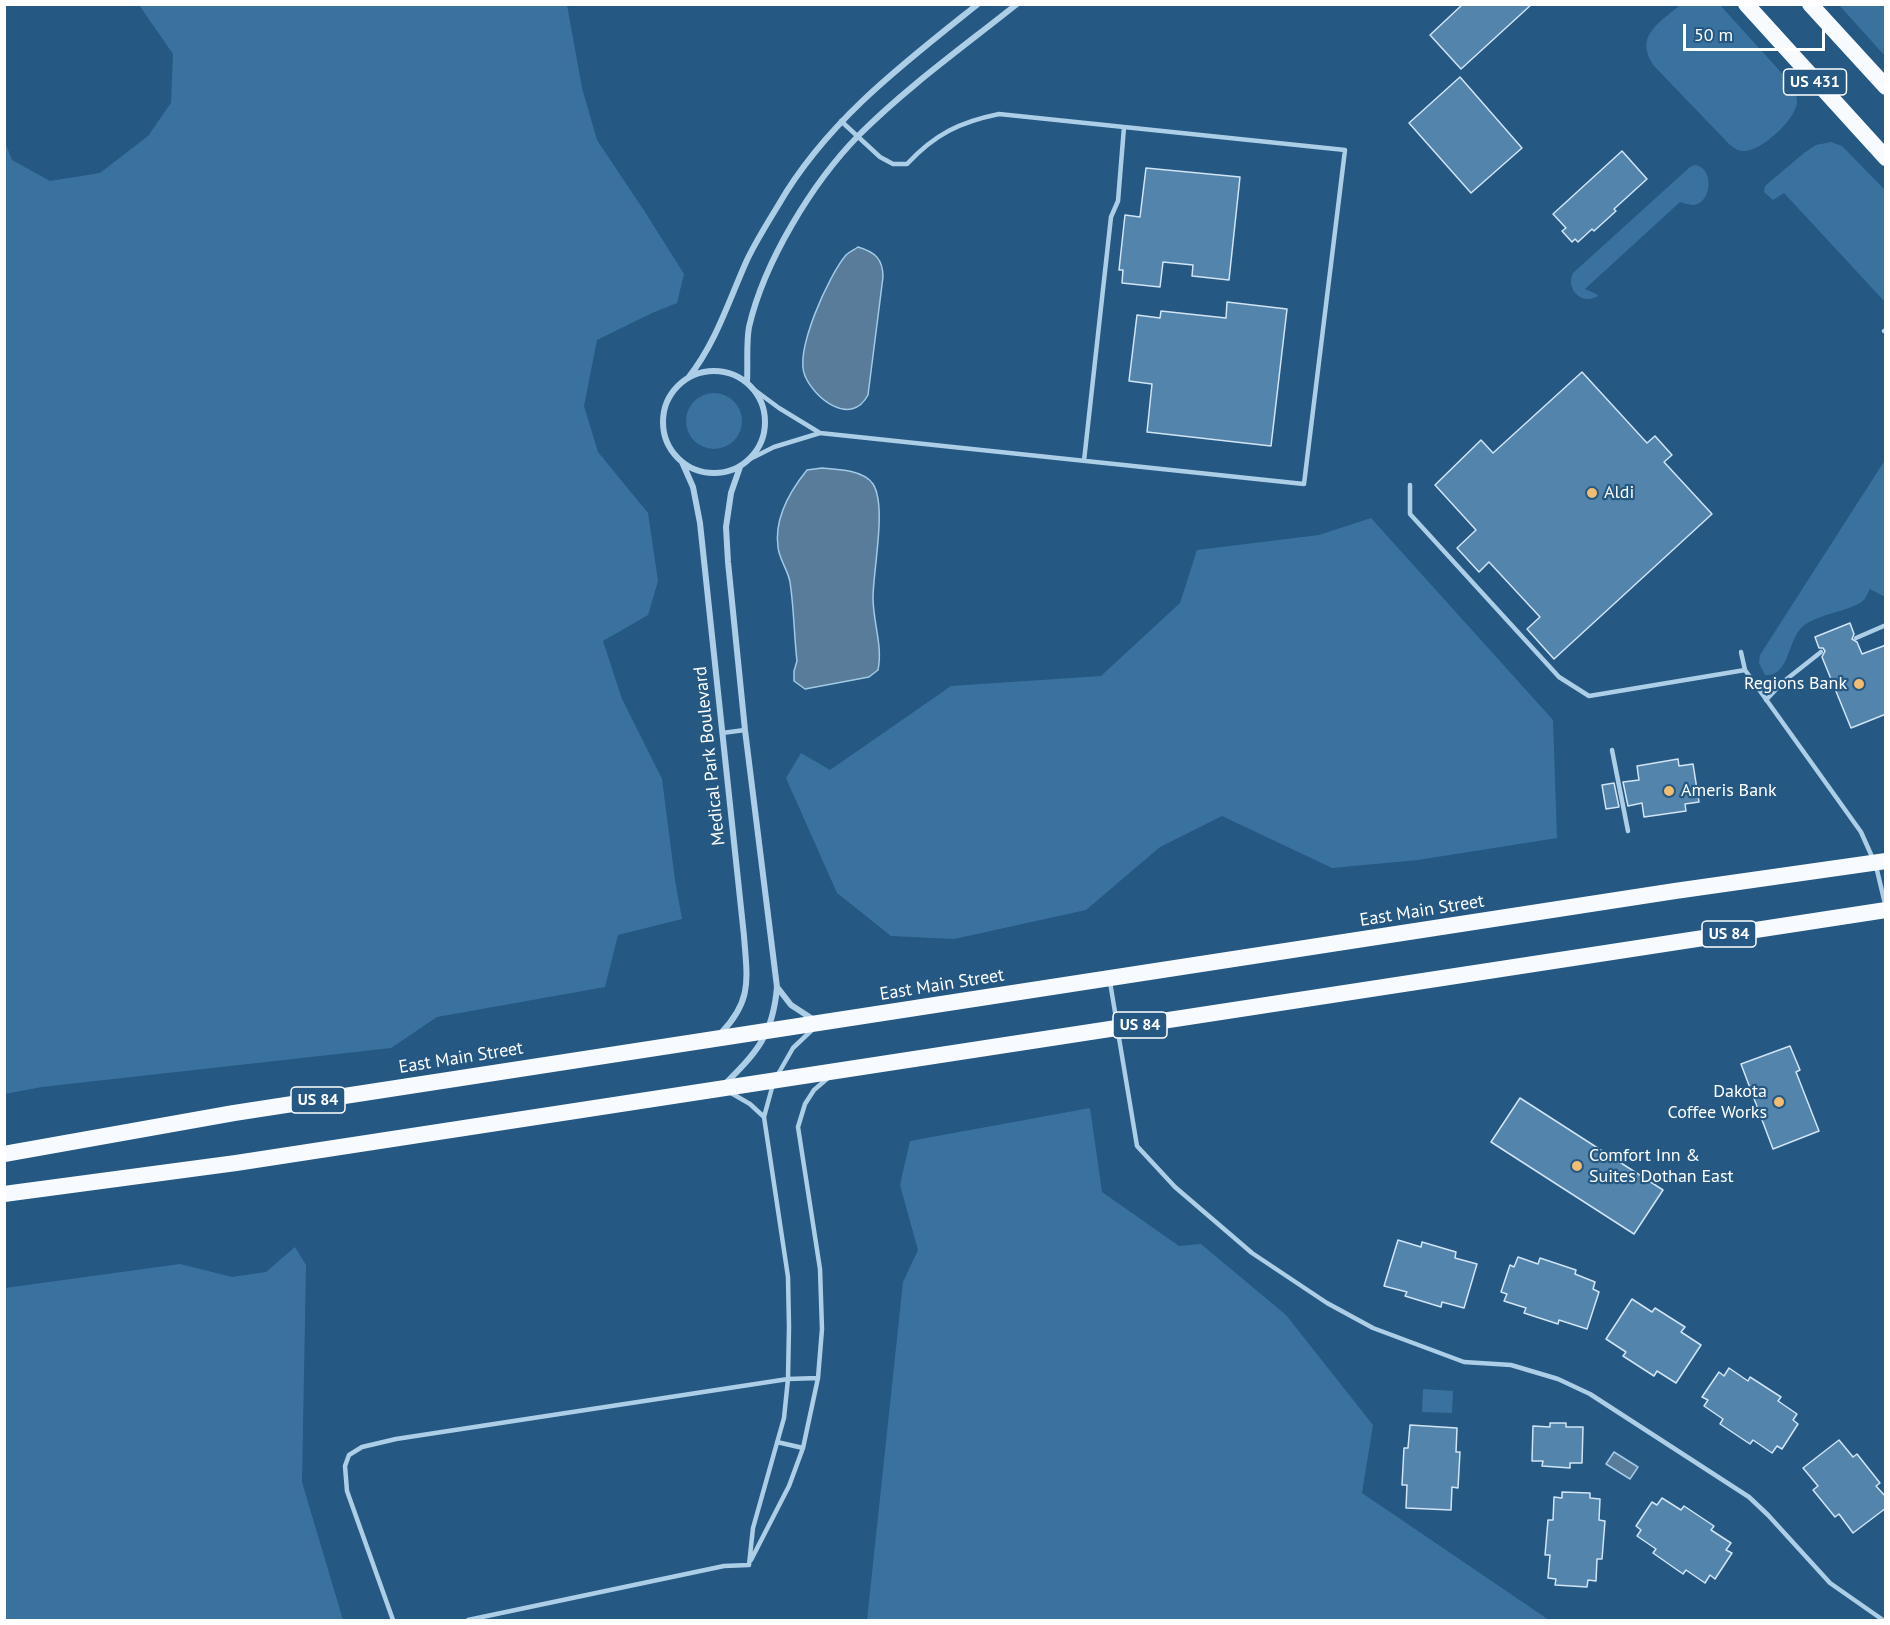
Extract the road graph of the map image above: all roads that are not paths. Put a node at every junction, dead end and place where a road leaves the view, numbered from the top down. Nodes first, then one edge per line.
1 (978, 4) edge
2 (1017, 4) edge
3 (1746, 4) edge
4 (1810, 4) edge
5 (1886, 87) edge
6 (842, 121) junction
7 (1124, 127) junction
8 (858, 136) junction
9 (1886, 158) edge
10 (688, 378) junction
11 (747, 382) junction
12 (756, 391) junction
13 (820, 433) junction
14 (750, 459) junction
15 (1084, 461) junction
16 (682, 462) junction
17 (740, 467) junction
18 (1410, 485) dead end
19 (1886, 625) edge
20 (1856, 638) dead end
21 (1740, 652) dead end
22 (1821, 652) dead end
23 (1745, 670) junction
24 (1766, 700) junction
25 (745, 730) junction
26 (722, 733) junction
27 (1612, 750) dead end
28 (1628, 831) dead end
29 (1880, 861) edge
30 (1886, 909) edge
31 (1110, 979) junction
32 (777, 987) junction
33 (820, 1023) junction
34 (1117, 1028) junction
35 (767, 1032) junction
36 (716, 1039) junction
37 (835, 1072) junction
38 (774, 1081) junction
39 (720, 1089) junction
40 (764, 1117) junction
41 (4, 1154) edge
42 (4, 1194) edge
43 (818, 1378) junction
44 (788, 1379) junction
45 (777, 1442) junction
46 (803, 1448) junction
47 (749, 1565) junction
48 (393, 1620) edge
49 (468, 1620) edge
50 (1882, 1620) edge

1 - 6 street
2 - 8 street
3 - 9 highway, US 431
4 - 5 highway, US 431
6 - 8 lane
6 - 10 street
7 - 8 lane
7 - 15 lane
7 - 15 lane
8 - 11 street
10 - 11 street
10 - 16 street
11 - 12 street
12 - 13 lane
12 - 14 street
13 - 14 lane
13 - 15 lane
14 - 17 street
16 - 17 street
16 - 26 street, Medical Park Boulevard
17 - 25 street
18 - 23 lane
19 - 20 lane
21 - 23 lane
22 - 24 lane
23 - 24 lane
24 - 29 lane
25 - 26 lane
25 - 32 street
26 - 36 street, Medical Park Boulevard
27 - 28 lane
29 - 30 lane
29 - 31 highway, East Main Street / US 84
30 - 34 highway, US 84
31 - 33 highway, East Main Street / US 84
31 - 34 lane
32 - 33 street
32 - 35 street
33 - 35 highway, East Main Street / US 84
33 - 38 lane
34 - 37 highway, US 84
34 - 50 lane
35 - 36 highway, East Main Street / US 84
35 - 39 street
36 - 41 highway, East Main Street / US 84
37 - 38 highway, US 84
37 - 43 lane
38 - 39 highway, US 84
38 - 40 lane
39 - 40 lane
39 - 42 highway, US 84
40 - 44 lane
43 - 44 lane
43 - 46 lane
44 - 45 lane
44 - 48 lane
45 - 46 lane
45 - 47 lane
46 - 47 lane
47 - 49 lane

